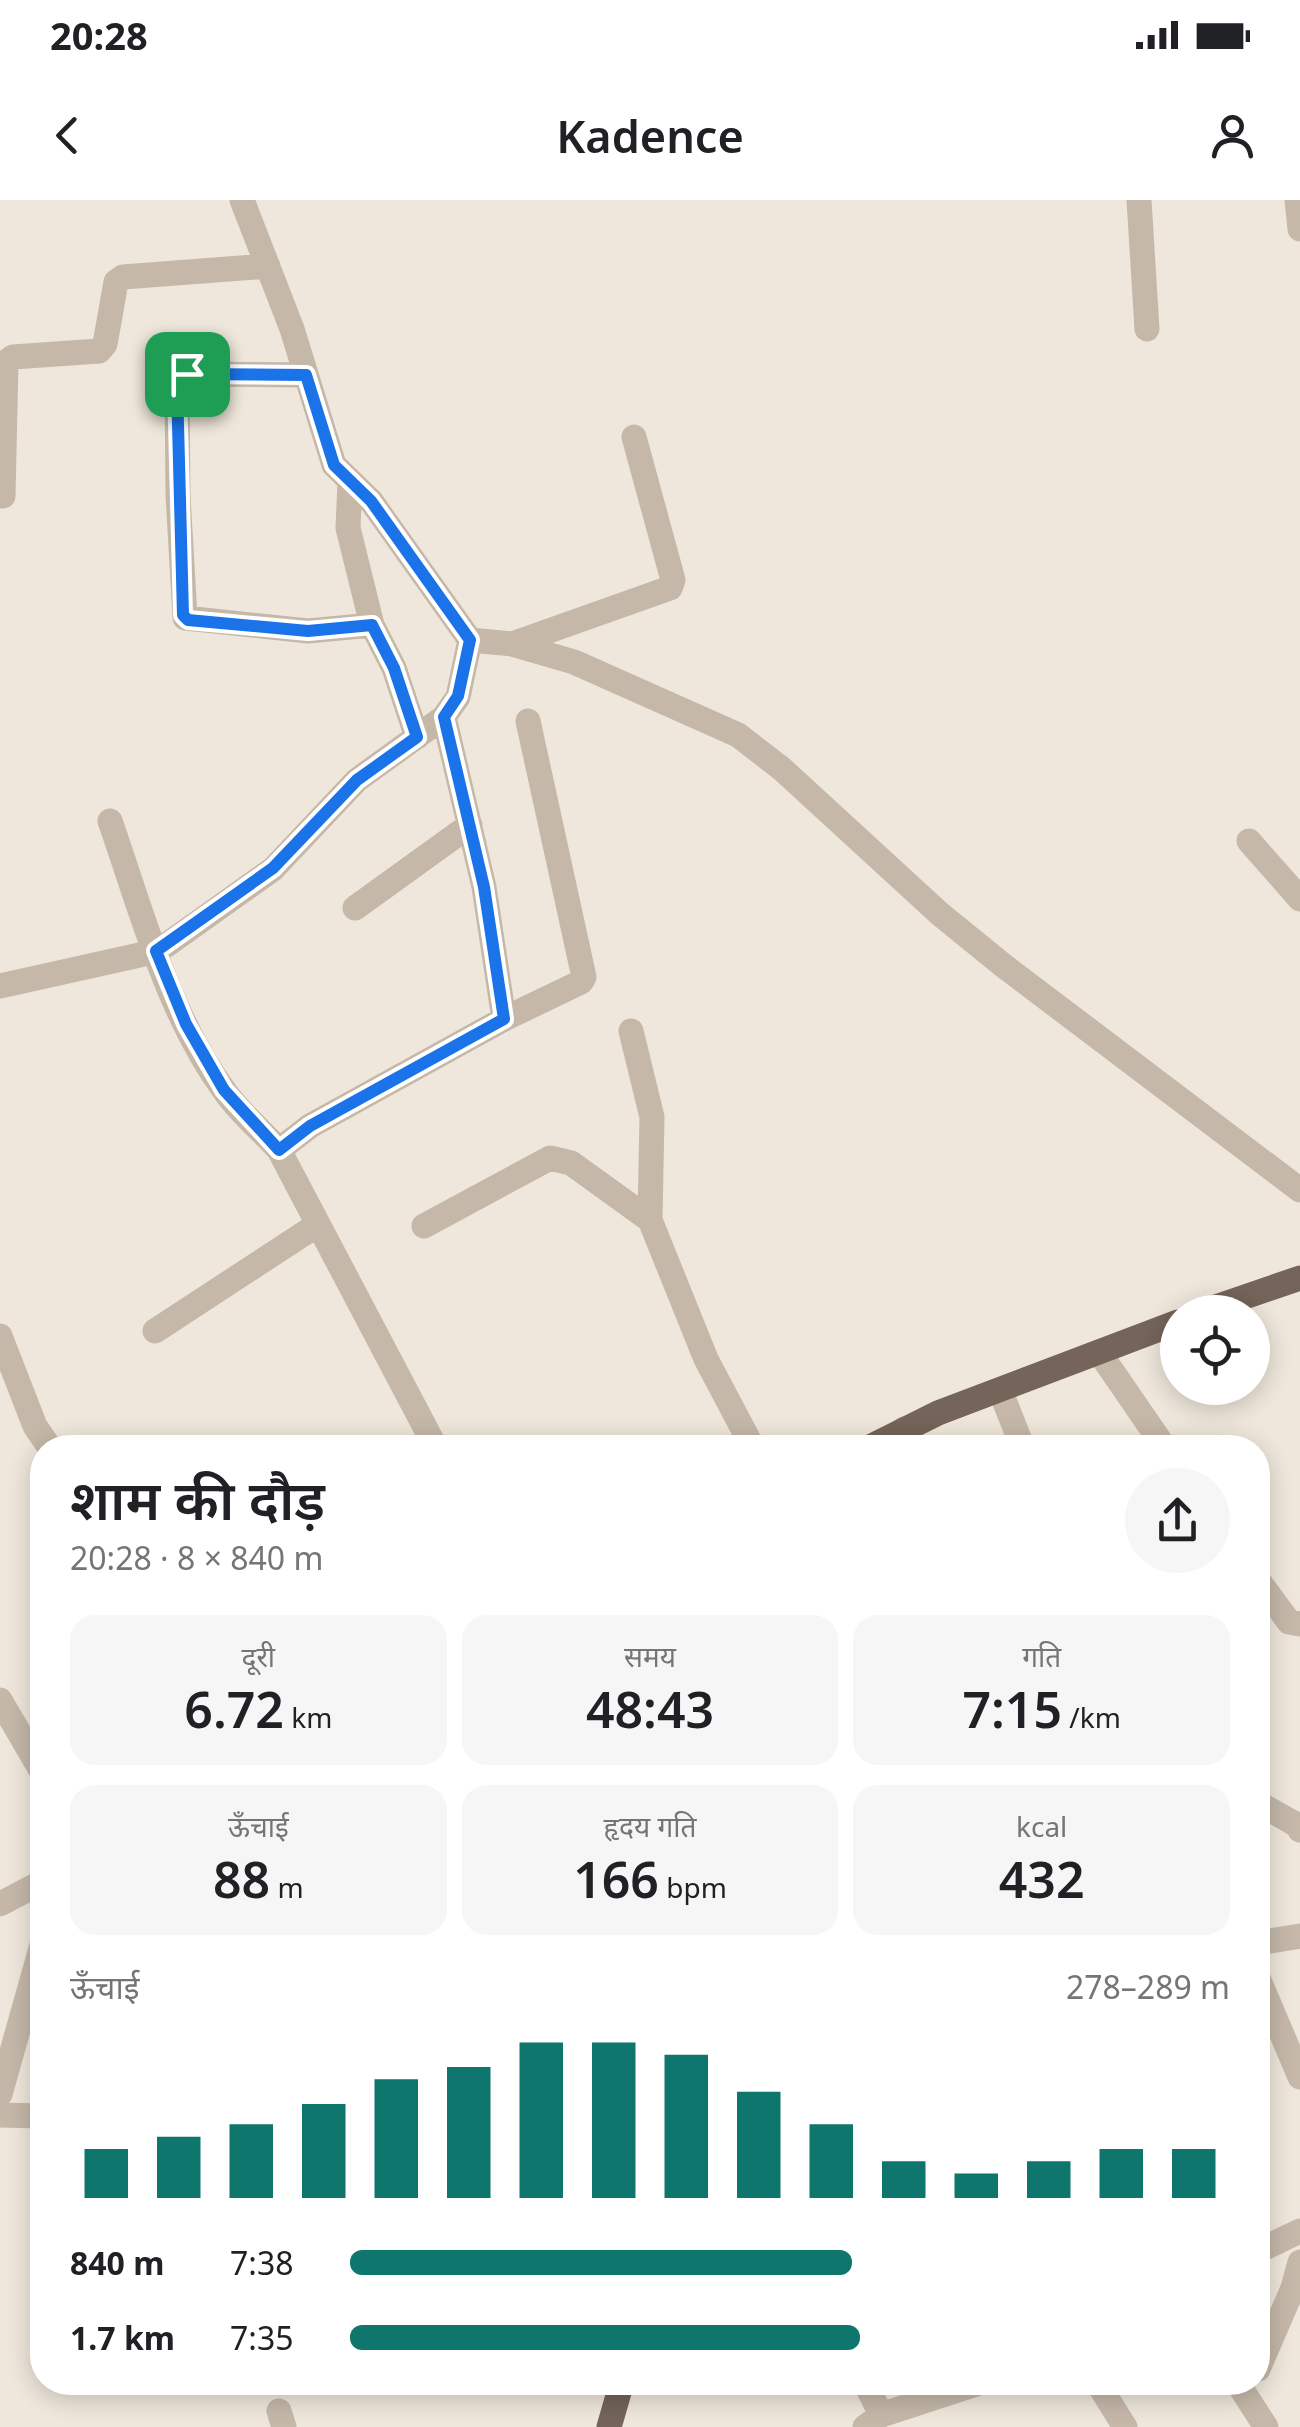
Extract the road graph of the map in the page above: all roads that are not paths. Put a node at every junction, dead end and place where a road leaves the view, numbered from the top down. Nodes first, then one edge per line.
1 (242, 200) edge
2 (1139, 200) edge
3 (1298, 200) edge
4 (1300, 229) edge
5 (268, 266) junction
6 (1147, 329) dead end
7 (306, 375) junction
8 (634, 436) dead end
9 (350, 482) junction
10 (3, 496) dead end
11 (372, 625) junction
12 (470, 640) junction
13 (512, 644) junction
14 (444, 717) junction
15 (528, 721) dead end
16 (417, 737) junction
17 (110, 822) dead end
18 (470, 826) junction
19 (1249, 841) dead end
20 (1300, 899) edge
21 (355, 908) dead end
22 (156, 951) junction
23 (0, 986) edge
24 (504, 1019) junction
25 (631, 1030) dead end
26 (279, 1150) junction
27 (1300, 1190) edge
28 (650, 1220) junction
29 (317, 1225) junction
30 (424, 1226) dead end
31 (1300, 1278) edge
32 (1251, 1295) edge
33 (1160, 1329) edge
34 (155, 1332) dead end
35 (0, 1336) edge
36 (1099, 1352) junction
37 (1000, 1390) junction
38 (41, 1435) edge
39 (429, 1435) edge
40 (747, 1435) edge
41 (915, 1435) edge
42 (1018, 1435) edge
43 (1156, 1435) edge
44 (1270, 1596) edge
45 (1300, 1624) edge
46 (0, 1700) edge
47 (30, 1751) edge
48 (1270, 1810) edge
49 (1300, 1830) edge
50 (30, 1888) edge
51 (0, 1904) edge
52 (1300, 1936) edge
53 (1270, 1941) edge
54 (30, 1983) edge
55 (1270, 2007) edge
56 (4, 2064) edge
57 (1300, 2078) edge
58 (0, 2094) edge
59 (0, 2115) edge
60 (30, 2116) edge
61 (1300, 2231) edge
62 (1270, 2245) edge
63 (1300, 2262) edge
64 (1297, 2288) edge
65 (1270, 2343) edge
66 (619, 2395) edge
67 (868, 2395) edge
68 (946, 2395) edge
69 (1105, 2395) edge
70 (1248, 2395) edge
71 (873, 2421) edge
72 (610, 2427) edge
73 (1125, 2427) edge
74 (1266, 2427) edge

1 - 5 street
2 - 6 street
3 - 4 street
5 - 7 street
5 - 10 street
7 - 9 street
7 - 11 street
8 - 13 street
9 - 11 street
9 - 12 street
11 - 16 street
12 - 13 street
12 - 14 street
13 - 27 street
14 - 16 street
14 - 18 street
15 - 24 street
16 - 22 street
17 - 22 street
18 - 21 street
18 - 24 street
19 - 20 street
22 - 23 street
22 - 26 street
24 - 26 street
25 - 28 street
26 - 29 street
28 - 30 street
28 - 40 street
29 - 34 street
29 - 39 street
31 - 32 main road
33 - 36 main road
35 - 38 street
36 - 37 main road
36 - 43 street
37 - 41 main road
37 - 42 street
44 - 45 street
46 - 47 street
48 - 49 street
50 - 51 street
52 - 53 street
54 - 56 street
55 - 57 street
56 - 58 street
59 - 60 street
61 - 62 street
63 - 64 street
64 - 65 street
66 - 72 main road
67 - 71 street
68 - 71 street
69 - 73 street
70 - 74 street

